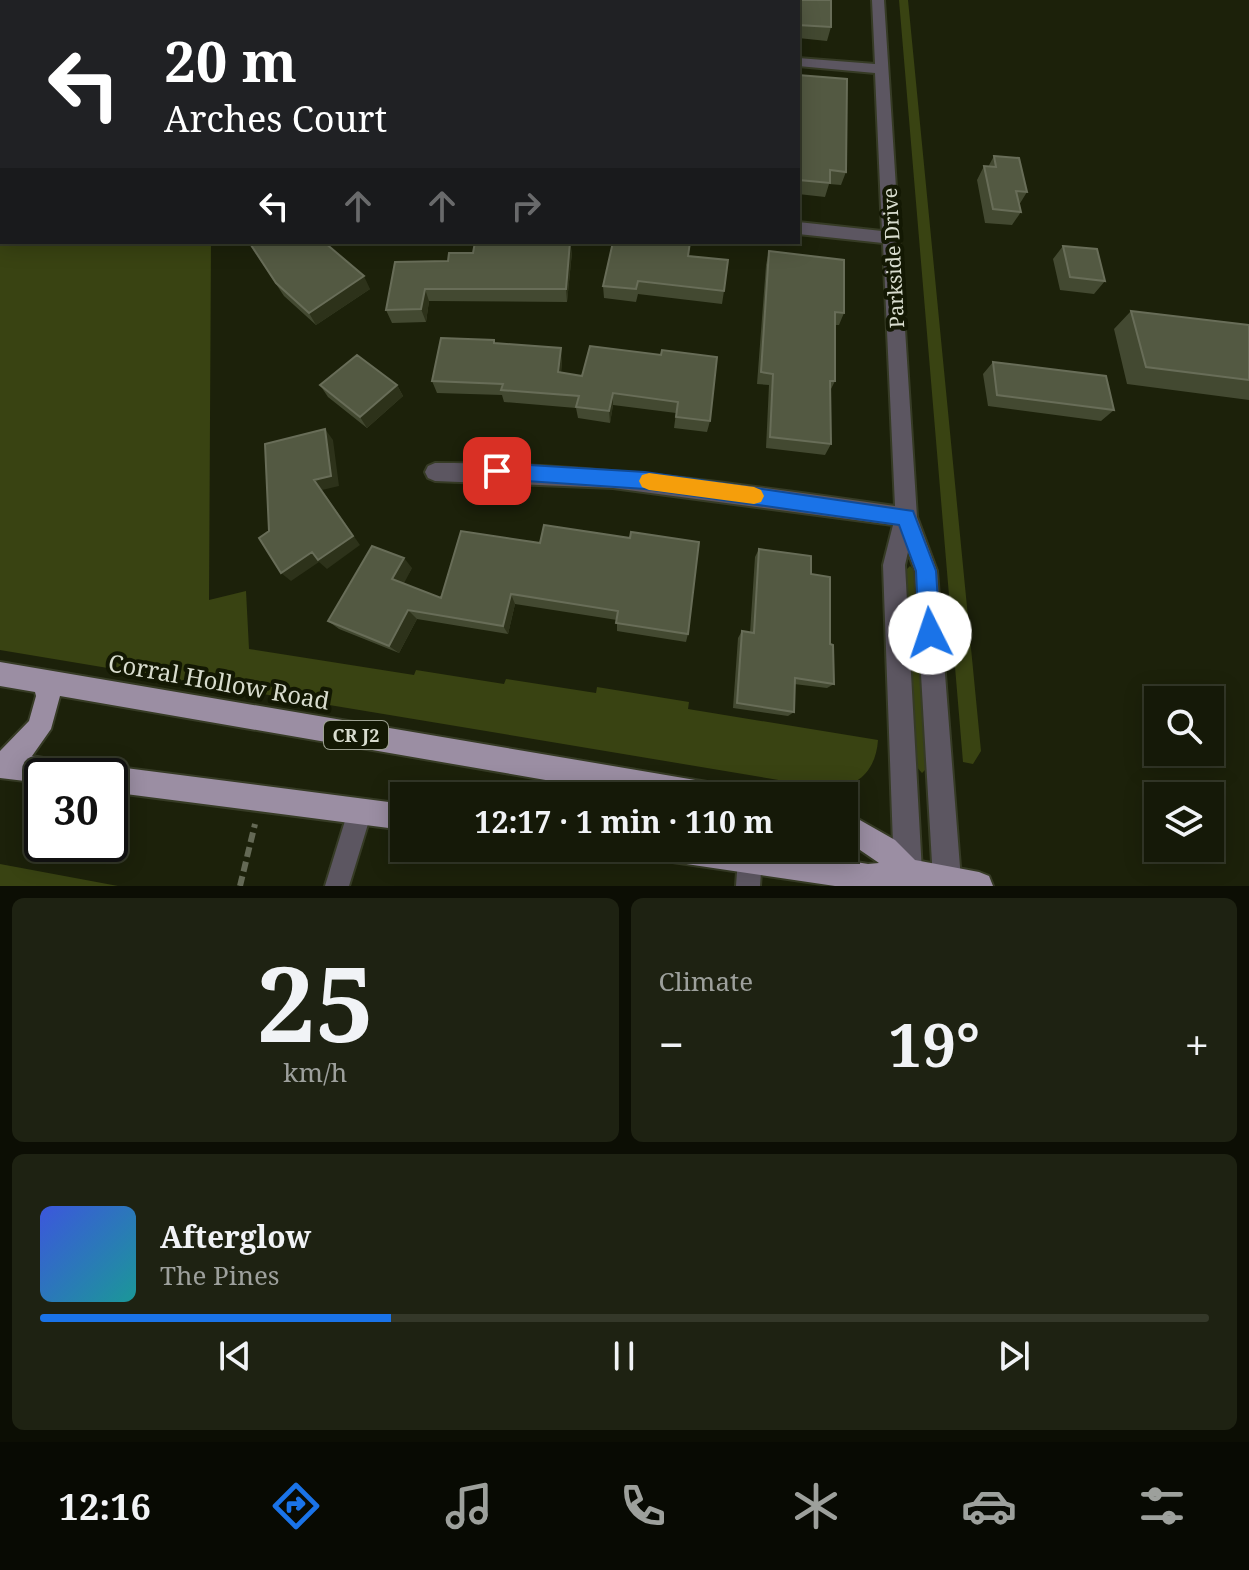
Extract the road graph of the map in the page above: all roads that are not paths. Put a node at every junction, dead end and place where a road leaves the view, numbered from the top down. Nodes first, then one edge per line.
1 (878, 0) edge
2 (800, 62) edge
3 (882, 69) junction
4 (800, 228) edge
5 (893, 238) junction
6 (435, 472) dead end
7 (906, 517) junction
8 (0, 674) edge
9 (47, 682) junction
10 (1, 765) edge
11 (24, 768) edge
12 (128, 781) edge
13 (631, 782) edge
14 (360, 811) junction
15 (390, 815) edge
16 (858, 833) edge
17 (750, 862) edge
18 (774, 862) edge
19 (908, 872) junction
20 (947, 880) junction
21 (337, 886) edge
22 (748, 886) edge
23 (979, 886) edge

1 - 3 street, Parkside Drive
2 - 3 street
3 - 5 street, Parkside Drive
4 - 5 street
5 - 7 street, Parkside Drive
6 - 7 street
7 - 19 street, Parkside Drive
7 - 20 street, Parkside Drive
8 - 9 main road, Corral Hollow Road / CR J2
9 - 10 main road
9 - 13 main road, Corral Hollow Road / CR J2
10 - 11 main road
12 - 14 main road
14 - 15 main road
14 - 21 lane
16 - 19 main road
17 - 22 lane
18 - 19 main road
19 - 20 main road
20 - 23 main road

